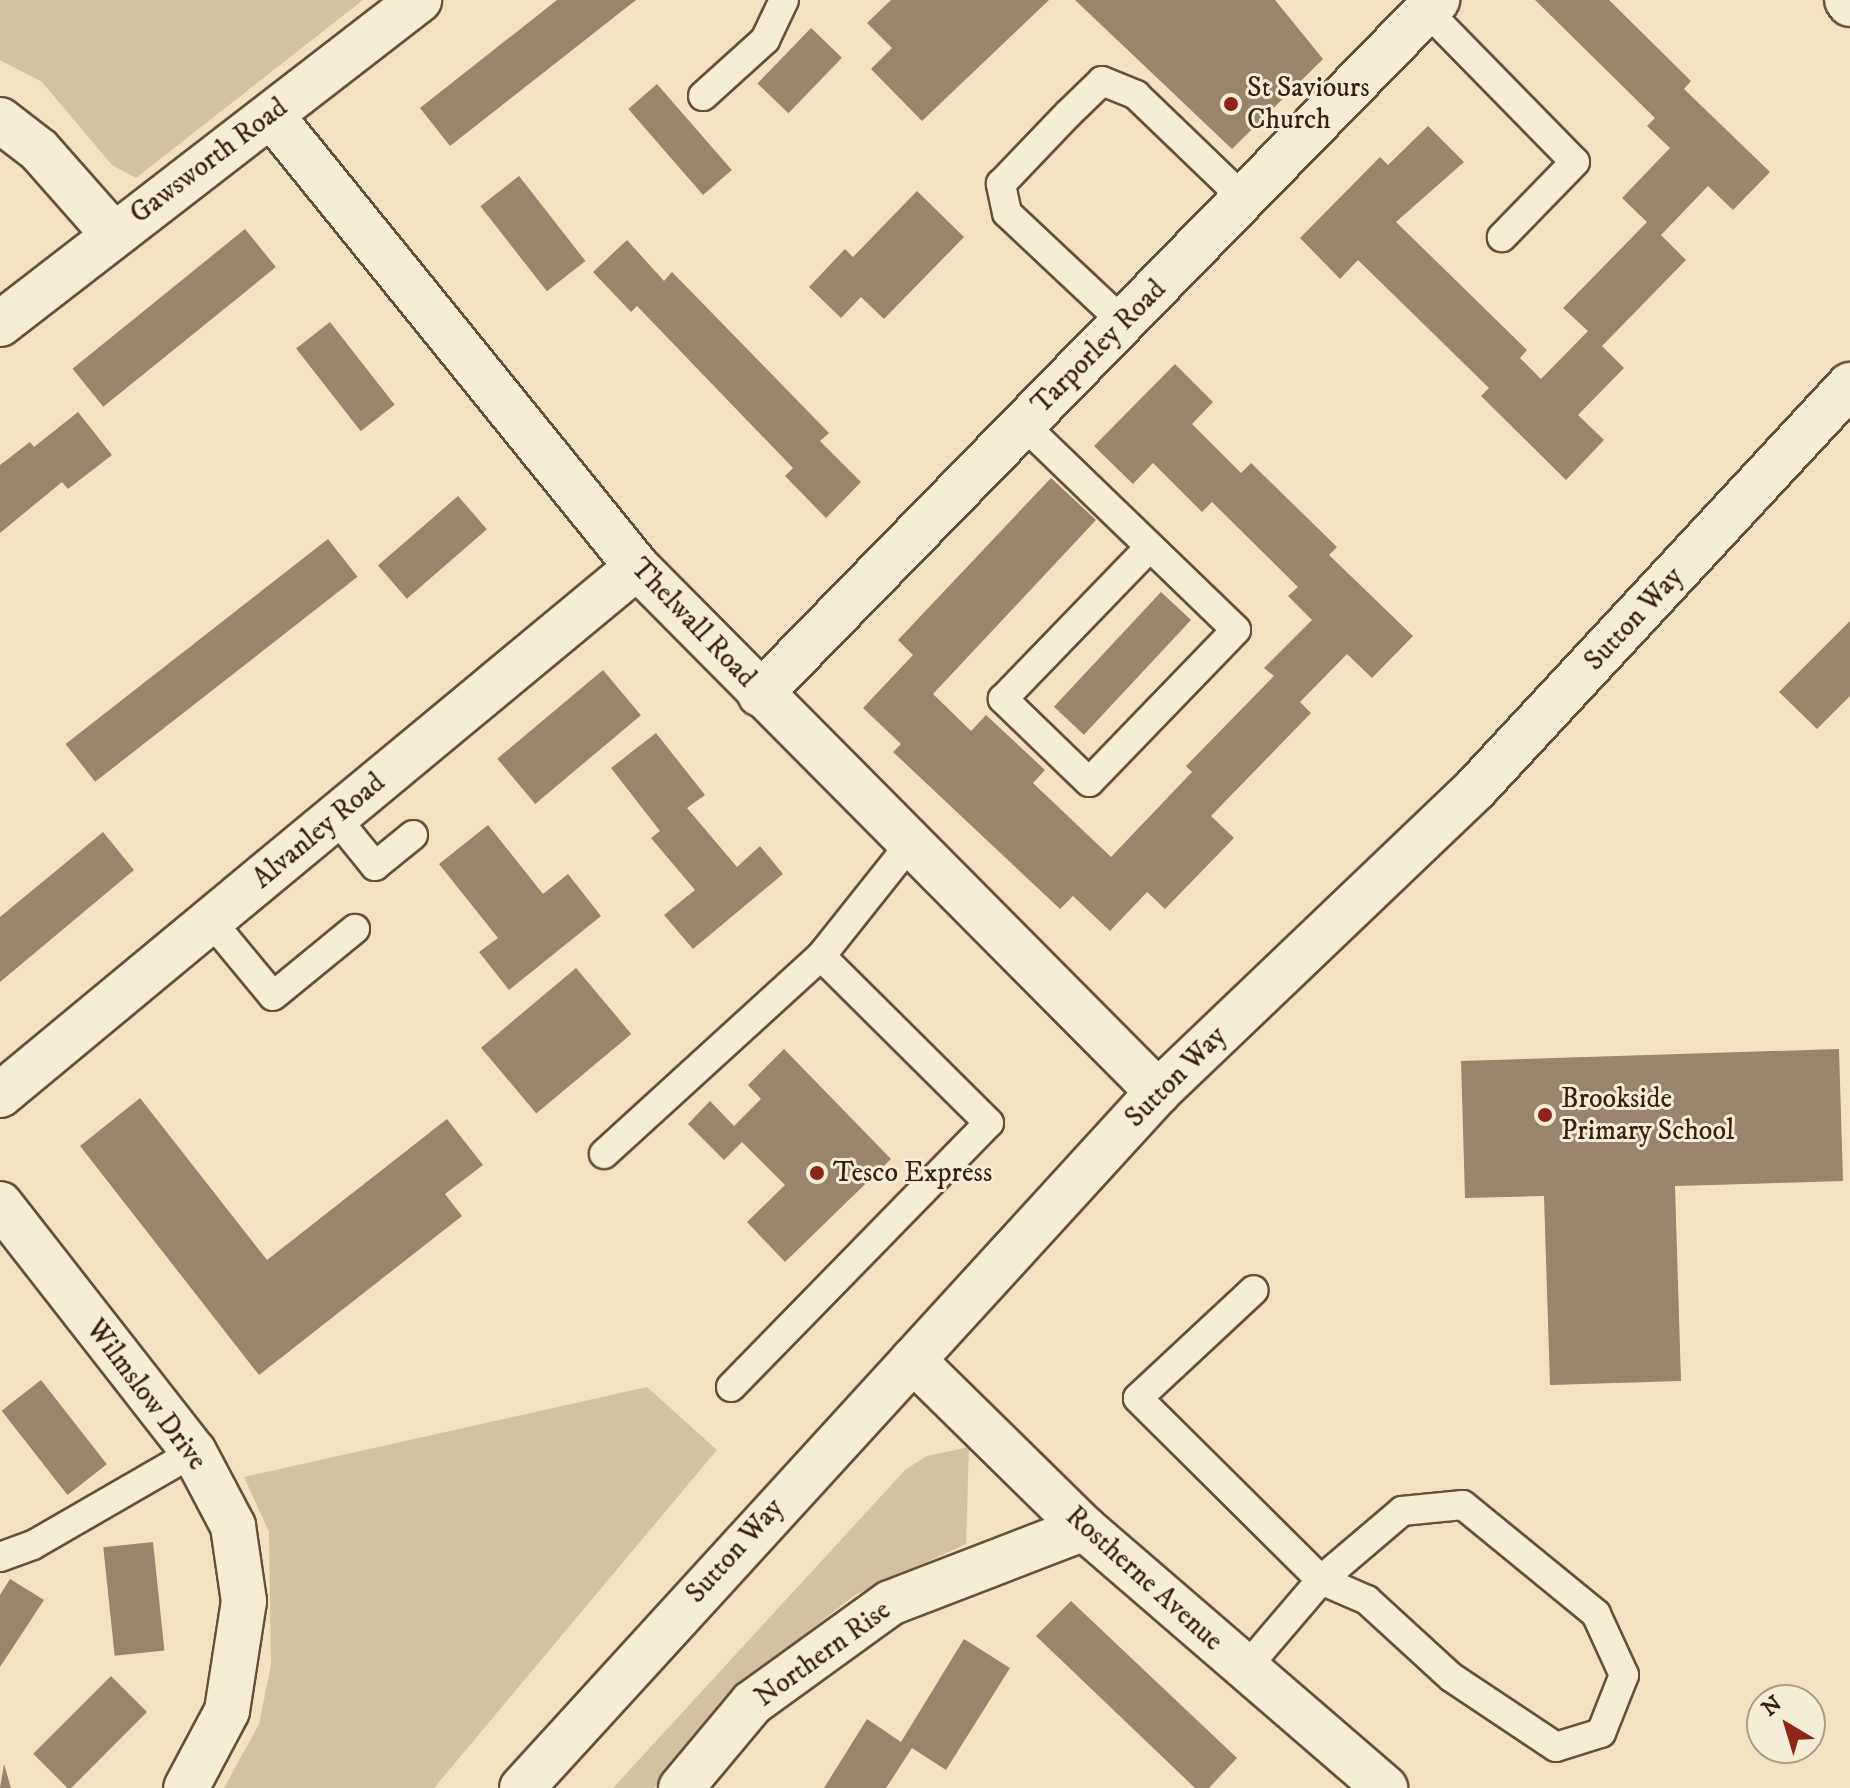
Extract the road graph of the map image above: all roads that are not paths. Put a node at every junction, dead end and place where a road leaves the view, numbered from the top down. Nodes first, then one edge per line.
1 (419, 0) edge
2 (784, 0) edge
3 (1432, 6) edge
4 (703, 96) dead end
5 (271, 115) junction
6 (0, 120) edge
7 (1244, 199) junction
8 (113, 234) junction
9 (1502, 237) dead end
10 (1123, 322) junction
11 (0, 324) edge
12 (1850, 385) edge
13 (1023, 424) junction
14 (1150, 547) junction
15 (637, 567) junction
16 (760, 694) junction
17 (336, 818) junction
18 (413, 835) dead end
19 (910, 844) junction
20 (211, 921) junction
21 (355, 929) dead end
22 (821, 956) junction
23 (1158, 1092) junction
24 (0, 1095) edge
25 (604, 1154) dead end
26 (0, 1204) edge
27 (1254, 1290) dead end
28 (913, 1360) junction
29 (731, 1387) dead end
30 (194, 1452) junction
31 (1084, 1528) junction
32 (0, 1557) edge
33 (1321, 1580) junction
34 (1245, 1669) junction
35 (1370, 1784) edge
36 (186, 1788) edge
37 (522, 1788) edge
38 (681, 1788) edge

1 - 5 street, Gawsworth Road
2 - 4 lane
3 - 7 street, Tarporley Road
3 - 9 lane
5 - 8 street, Gawsworth Road
5 - 15 street, Thelwall Road
6 - 8 street
7 - 10 street, Tarporley Road
7 - 10 lane
8 - 11 street, Gawsworth Road
10 - 13 street, Tarporley Road
12 - 23 street, Sutton Way
13 - 14 lane
13 - 16 street, Tarporley Road
14 - 14 lane
15 - 16 street, Thelwall Road
15 - 17 street, Alvanley Road
16 - 19 street, Thelwall Road
17 - 18 lane
17 - 20 street, Alvanley Road
19 - 22 lane
19 - 23 street, Thelwall Road
20 - 21 lane
20 - 24 street, Alvanley Road
22 - 25 lane
22 - 29 lane
23 - 28 street, Sutton Way
26 - 30 street, Wilmslow Drive
27 - 33 lane
28 - 31 street, Rostherne Avenue
28 - 37 street, Sutton Way
30 - 32 lane
30 - 36 street, Wilmslow Drive
31 - 34 street, Rostherne Avenue
31 - 38 street, Northern Rise
33 - 33 lane
33 - 34 lane
34 - 35 street, Rostherne Avenue

